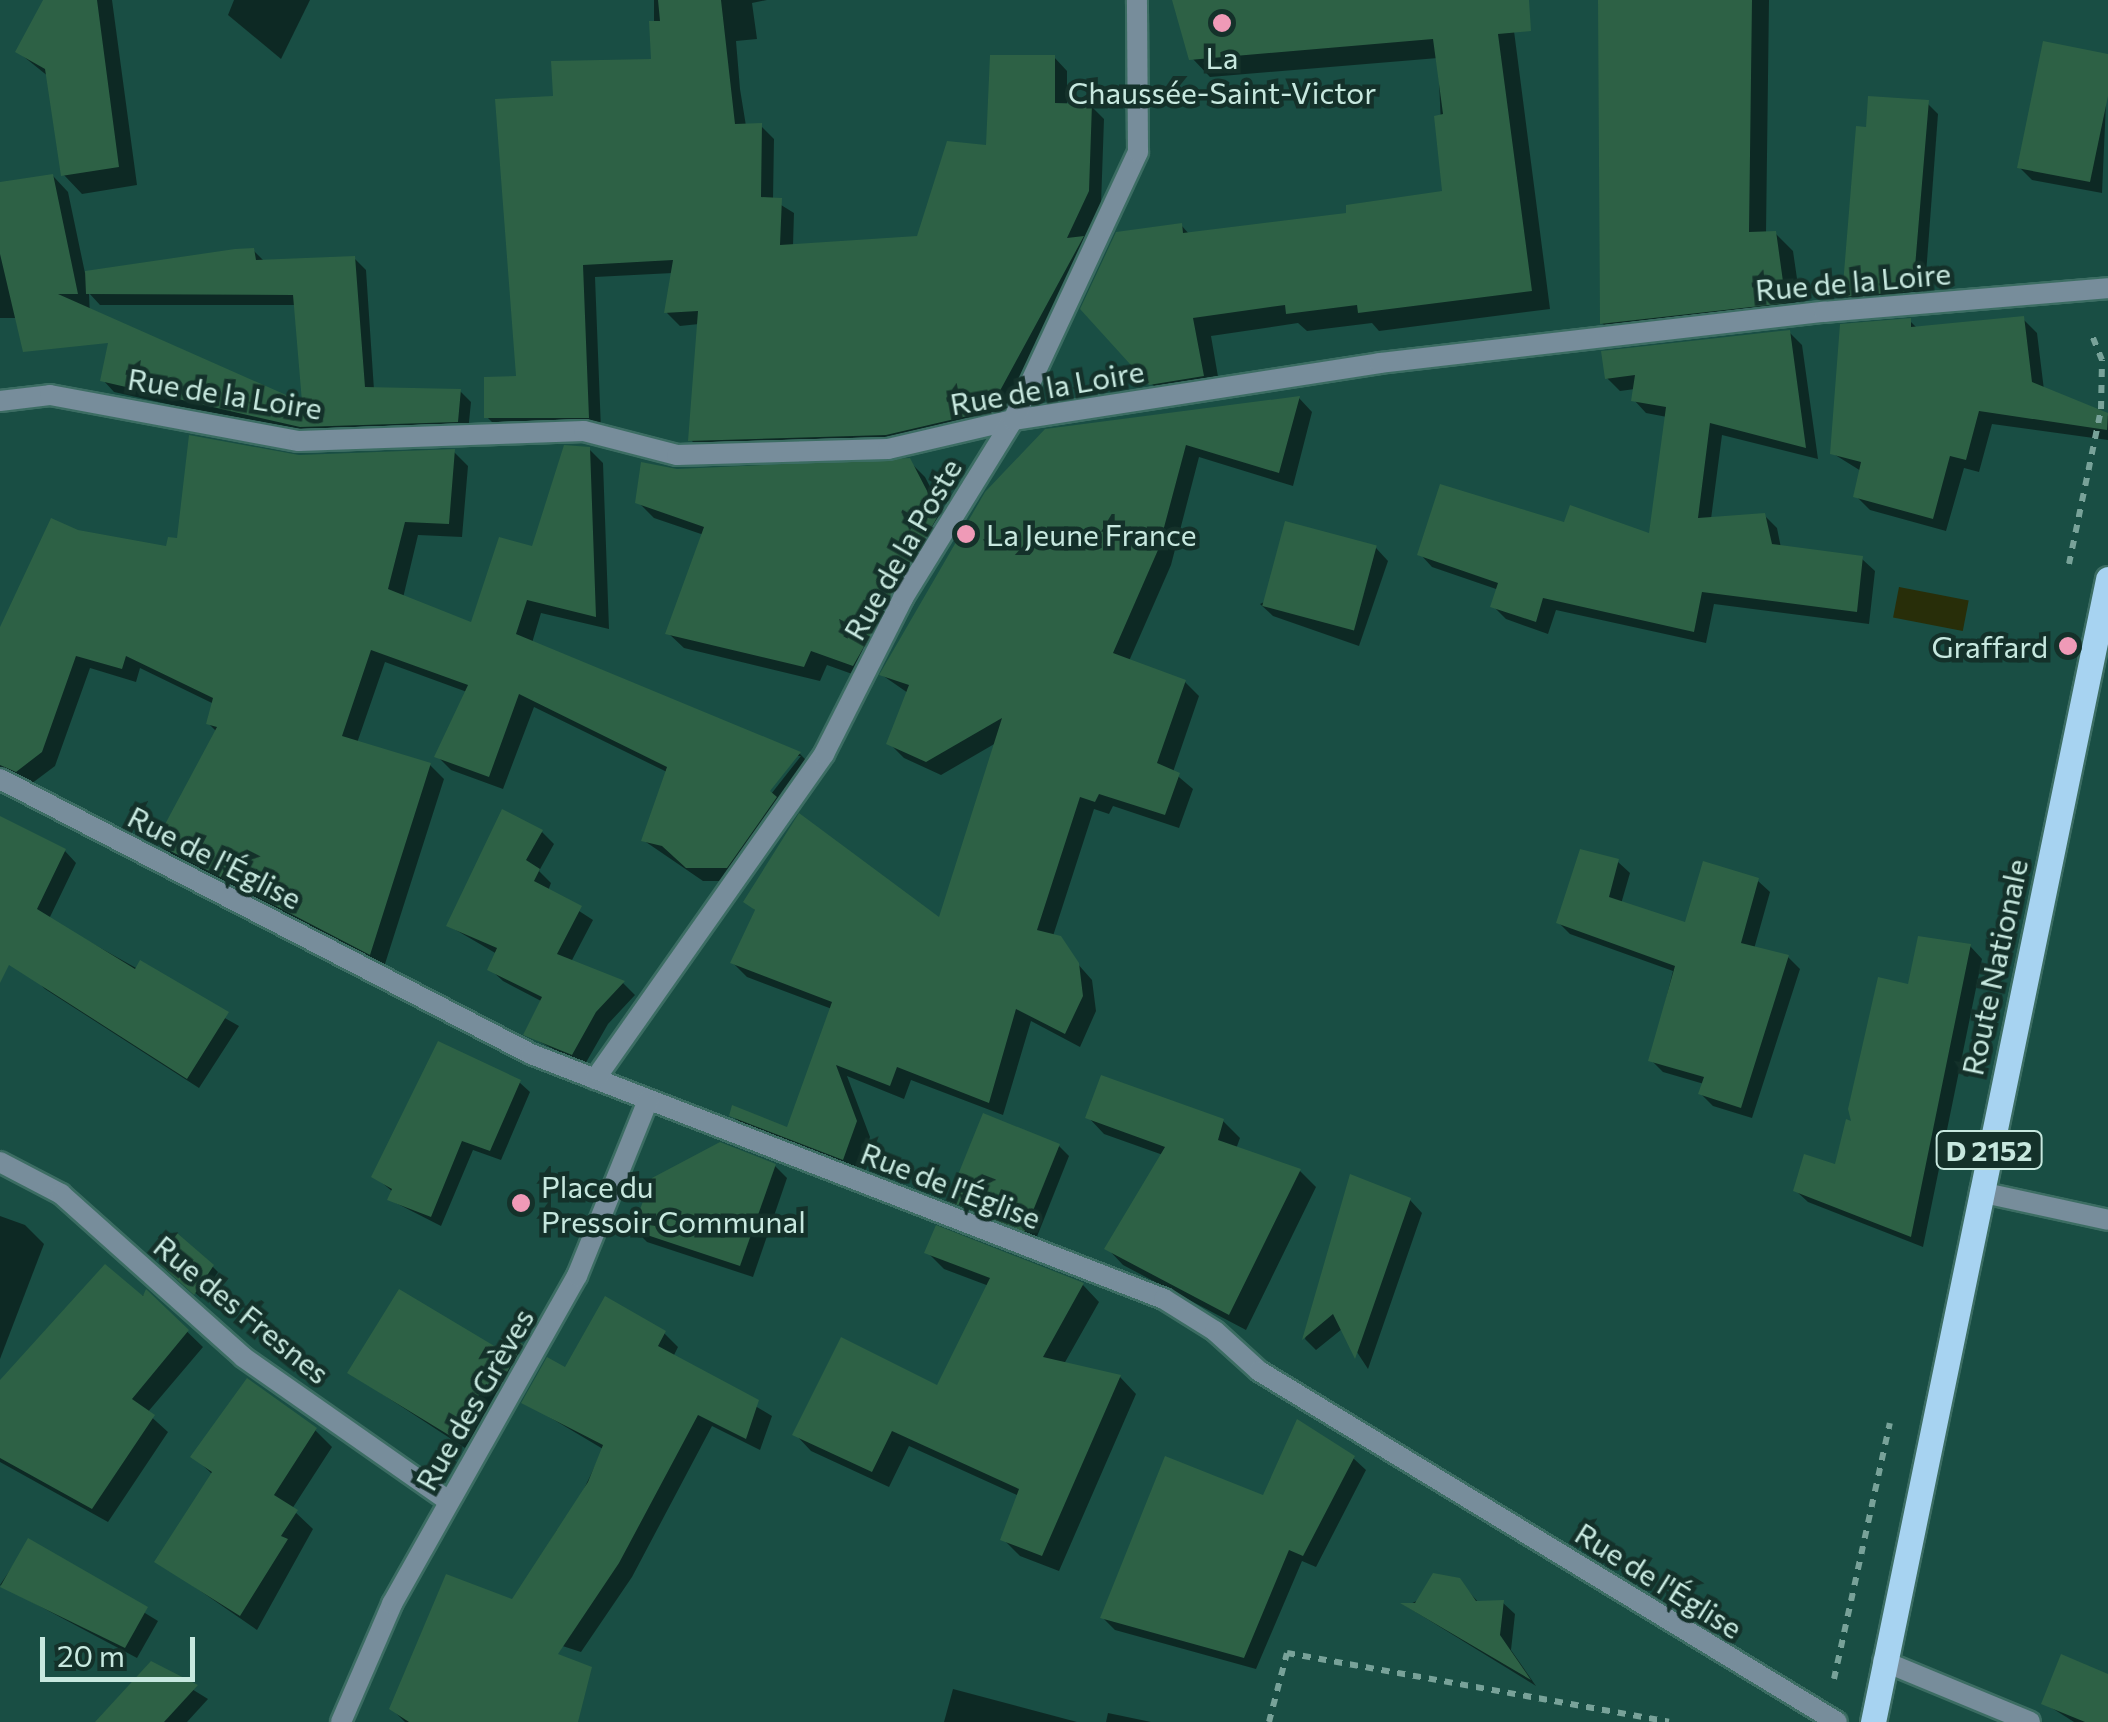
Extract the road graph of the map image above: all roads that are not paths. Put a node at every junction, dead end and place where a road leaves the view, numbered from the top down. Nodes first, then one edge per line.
1 (1136, 0) edge
2 (2108, 288) edge
3 (0, 401) edge
4 (1013, 420) junction
5 (2108, 579) edge
6 (0, 779) edge
7 (595, 1079) junction
8 (648, 1100) junction
9 (0, 1162) edge
10 (1980, 1192) junction
11 (2108, 1220) edge
12 (449, 1501) junction
13 (1883, 1660) junction
14 (342, 1722) edge
15 (1838, 1722) edge
16 (1873, 1722) edge
17 (2030, 1722) edge

1 - 4 street, Rue de la Poste
2 - 4 street, Rue de la Loire
3 - 4 street, Rue de la Loire
4 - 7 street, Rue de la Poste
5 - 10 main road, Route Nationale / D 2152
6 - 7 street, Rue de l'Église
7 - 8 street, Rue de l'Église
8 - 12 street, Rue des Grèves
8 - 15 street, Rue de l'Église
9 - 12 street, Rue des Fresnes
10 - 11 street
10 - 13 main road, Route Nationale / D 2152
12 - 14 street, Rue des Grèves
13 - 16 main road, Route Nationale / D 2152
13 - 17 street

